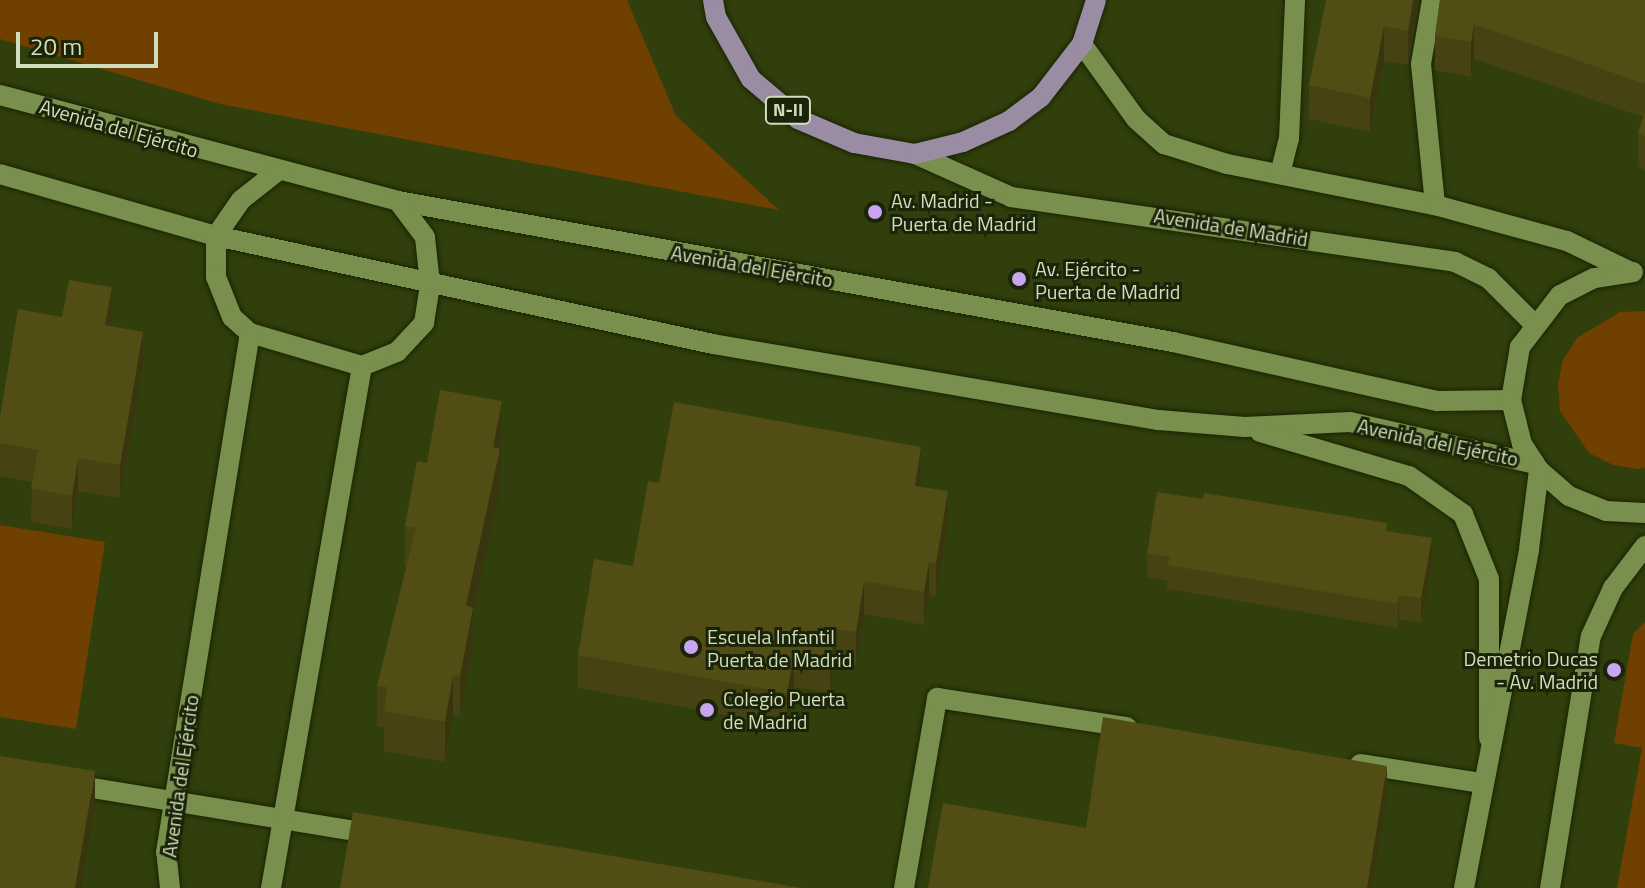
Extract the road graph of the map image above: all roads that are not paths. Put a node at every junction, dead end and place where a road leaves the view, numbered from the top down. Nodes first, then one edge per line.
1 (713, 0) edge
2 (1096, 0) edge
3 (1295, 0) edge
4 (1432, 0) edge
5 (1082, 44) junction
6 (0, 95) edge
7 (915, 154) junction
8 (279, 170) junction
9 (0, 174) edge
10 (1280, 174) junction
11 (398, 201) junction
12 (1435, 205) junction
13 (216, 236) junction
14 (1638, 273) edge
15 (430, 284) junction
16 (1533, 323) junction
17 (250, 333) junction
18 (362, 366) junction
19 (1511, 400) junction
20 (1245, 427) junction
21 (1537, 467) junction
22 (1645, 513) edge
23 (1645, 546) edge
24 (1143, 730) edge
25 (1489, 738) junction
26 (1344, 761) edge
27 (43, 779) edge
28 (1482, 783) junction
29 (174, 804) junction
30 (286, 821) junction
31 (396, 838) edge
32 (170, 888) edge
33 (271, 888) edge
34 (904, 888) edge
35 (1464, 888) edge
36 (1550, 888) edge

1 - 7 main road, N-II
2 - 5 main road, N-II
3 - 10 street
4 - 12 street
5 - 7 main road, N-II
5 - 10 street
6 - 8 street, Avenida del Ejército
7 - 16 street, Avenida de Madrid
8 - 11 street, Avenida del Ejército
8 - 13 street
9 - 13 street, Avenida del Ejército
10 - 12 street
11 - 15 street
11 - 19 street, Avenida del Ejército
12 - 14 street
13 - 15 street, Avenida del Ejército
13 - 17 street
14 - 16 street
15 - 18 street
15 - 20 street, Avenida del Ejército
16 - 19 street
17 - 18 street
17 - 29 street, Avenida del Ejército
18 - 30 street
19 - 21 street
20 - 21 street, Avenida del Ejército
20 - 25 street, Avenida del Ejército
21 - 22 street
21 - 25 street
23 - 36 street
24 - 34 street
25 - 28 street
26 - 28 street
27 - 29 street
28 - 35 street
29 - 30 street
29 - 32 street, Avenida del Ejército
30 - 31 street
30 - 33 street

